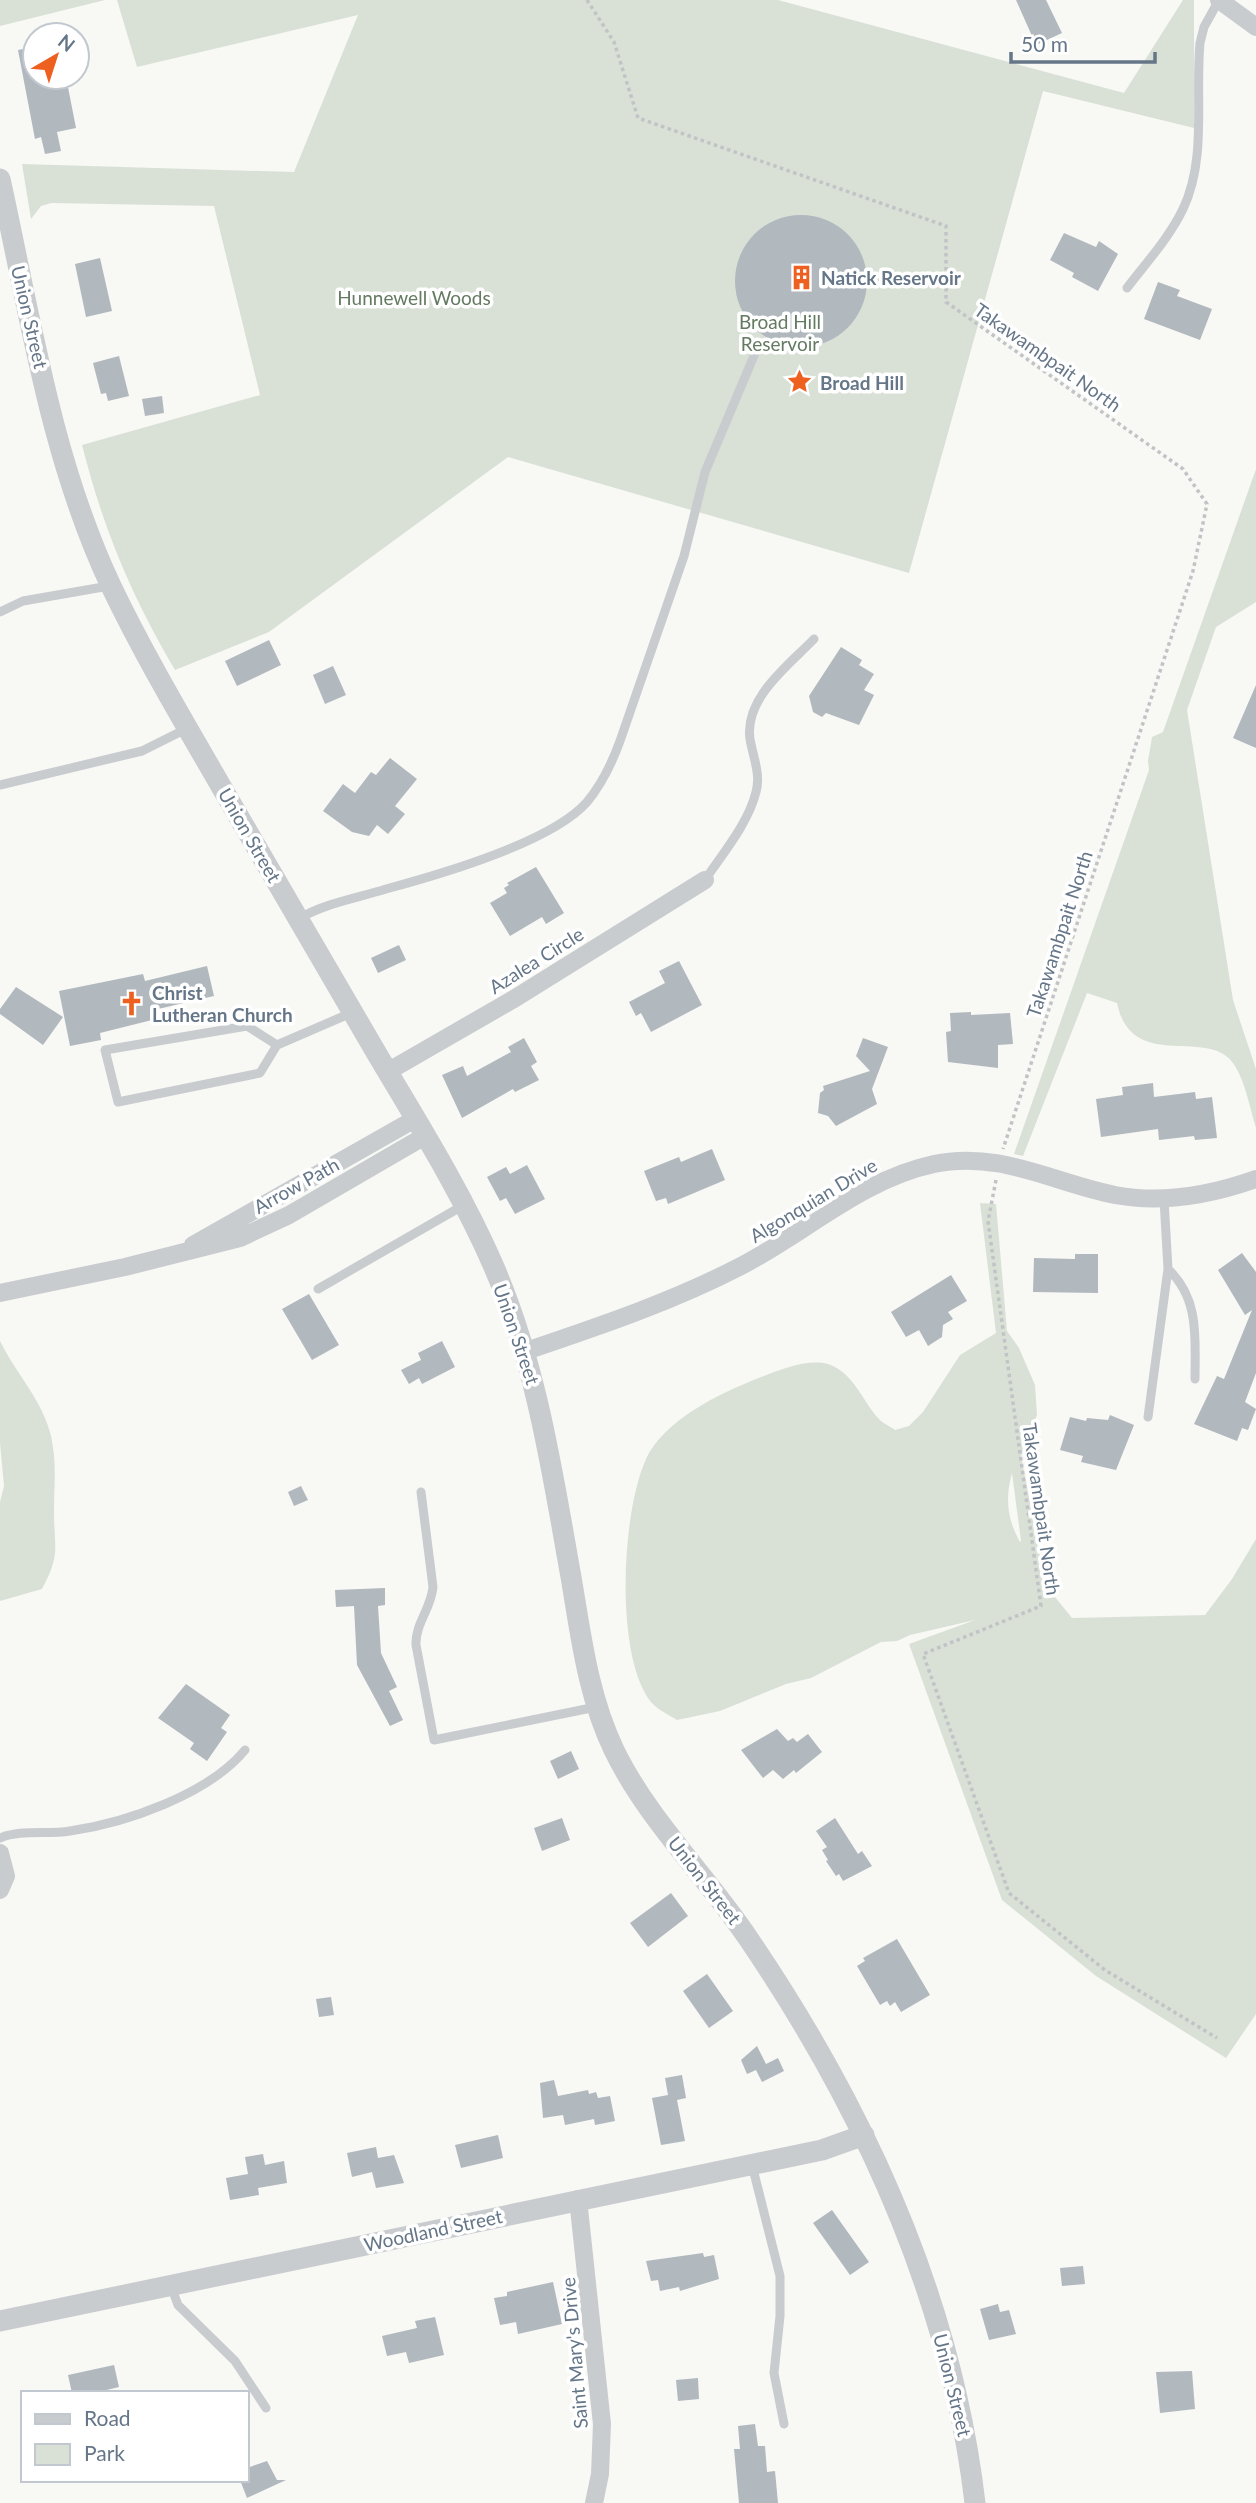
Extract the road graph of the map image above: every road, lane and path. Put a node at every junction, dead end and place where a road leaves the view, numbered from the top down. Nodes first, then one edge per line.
1 (587, 0) edge
2 (1219, 0) edge
3 (1256, 27) edge
4 (0, 179) edge
5 (1127, 288) dead end
6 (756, 351) dead end
7 (111, 586) junction
8 (0, 612) edge
9 (814, 639) dead end
10 (187, 728) junction
11 (0, 785) edge
12 (705, 880) joint
13 (298, 919) junction
14 (352, 1012) junction
15 (277, 1045) junction
16 (387, 1072) junction
17 (420, 1127) junction
18 (999, 1163) junction
19 (1256, 1179) edge
20 (1164, 1199) junction
21 (464, 1205) junction
22 (1168, 1269) junction
23 (318, 1289) dead end
24 (0, 1293) edge
25 (526, 1351) junction
26 (1195, 1379) dead end
27 (1148, 1417) dead end
28 (421, 1492) dead end
29 (596, 1707) junction
30 (245, 1750) dead end
31 (0, 1838) edge
32 (0, 1853) edge
33 (0, 1890) edge
34 (1217, 2038) dead end
35 (864, 2135) junction
36 (752, 2164) junction
37 (578, 2199) junction
38 (171, 2286) junction
39 (0, 2321) edge
40 (266, 2408) dead end
41 (784, 2424) dead end
42 (594, 2503) edge
43 (975, 2503) edge

1 - 18 path, Takawambpait North
2 - 3 street
2 - 5 lane
4 - 7 street, Union Street
6 - 13 lane
7 - 8 lane
7 - 10 street, Union Street
9 - 12 lane
10 - 11 lane
10 - 13 street, Union Street
12 - 16 street, Azalea Circle
13 - 14 street, Union Street
14 - 15 lane
14 - 16 street, Union Street
15 - 15 lane
16 - 17 street, Union Street
17 - 21 street, Union Street
17 - 24 street, Arrow Path
18 - 20 street, Algonquian Drive
18 - 25 street, Algonquian Drive
18 - 34 path, Takawambpait North
19 - 20 street, Algonquian Drive
20 - 22 lane
21 - 23 lane
21 - 25 street, Union Street
22 - 26 lane
22 - 27 lane
25 - 29 street, Union Street
28 - 29 lane
29 - 35 street, Union Street
30 - 31 lane
32 - 33 street
35 - 36 street, Woodland Street
35 - 43 street, Union Street
36 - 37 street, Woodland Street
36 - 41 lane
37 - 38 street, Woodland Street
37 - 42 street, Saint Mary's Drive
38 - 39 street, Woodland Street
38 - 40 lane

